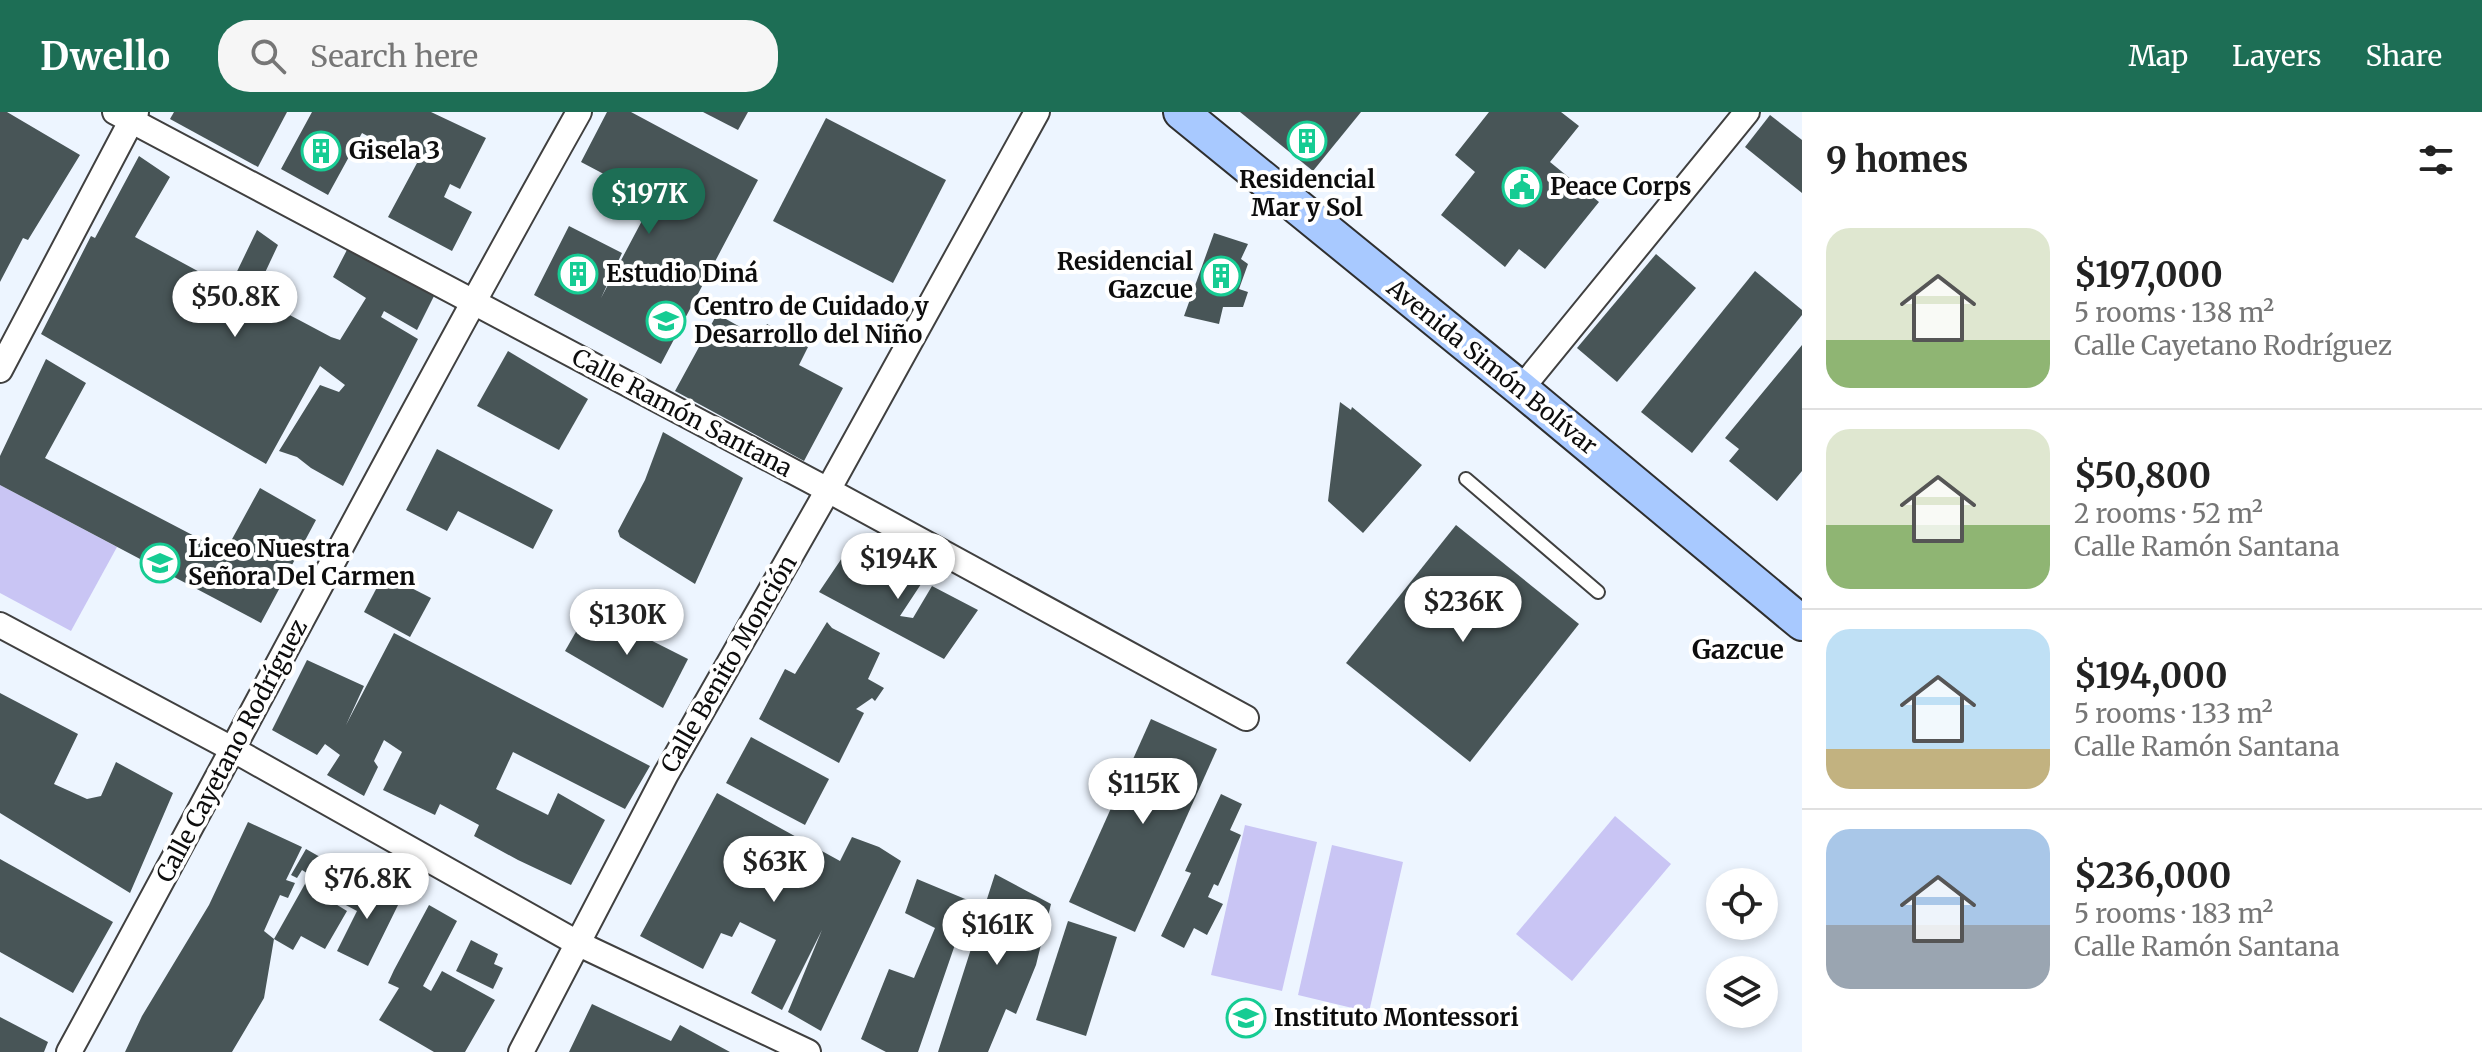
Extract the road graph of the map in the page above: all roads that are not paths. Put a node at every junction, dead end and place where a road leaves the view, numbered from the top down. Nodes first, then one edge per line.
1 (579, 112) edge
2 (1037, 112) edge
3 (1181, 112) edge
4 (1747, 112) edge
5 (128, 115) edge
6 (472, 301) junction
7 (0, 370) edge
8 (1521, 389) junction
9 (1466, 479) dead end
10 (828, 490) junction
11 (1598, 592) dead end
12 (1802, 623) edge
13 (0, 625) edge
14 (1246, 718) dead end
15 (234, 750) junction
16 (579, 944) junction
17 (69, 1052) edge
18 (521, 1052) edge
19 (808, 1052) edge

1 - 6 street, Calle Cayetano Rodríguez
2 - 10 street, Calle Benito Monción
3 - 8 main road, Avenida Simón Bolívar
4 - 8 street
5 - 6 street, Calle Ramón Santana
5 - 7 street
6 - 10 street, Calle Ramón Santana
6 - 15 street, Calle Cayetano Rodríguez
8 - 12 main road, Avenida Simón Bolívar
9 - 11 lane
10 - 14 street, Calle Ramón Santana
10 - 16 street, Calle Benito Monción
13 - 15 street
15 - 16 street
15 - 17 street, Calle Cayetano Rodríguez
16 - 18 street, Calle Benito Monción
16 - 19 street

